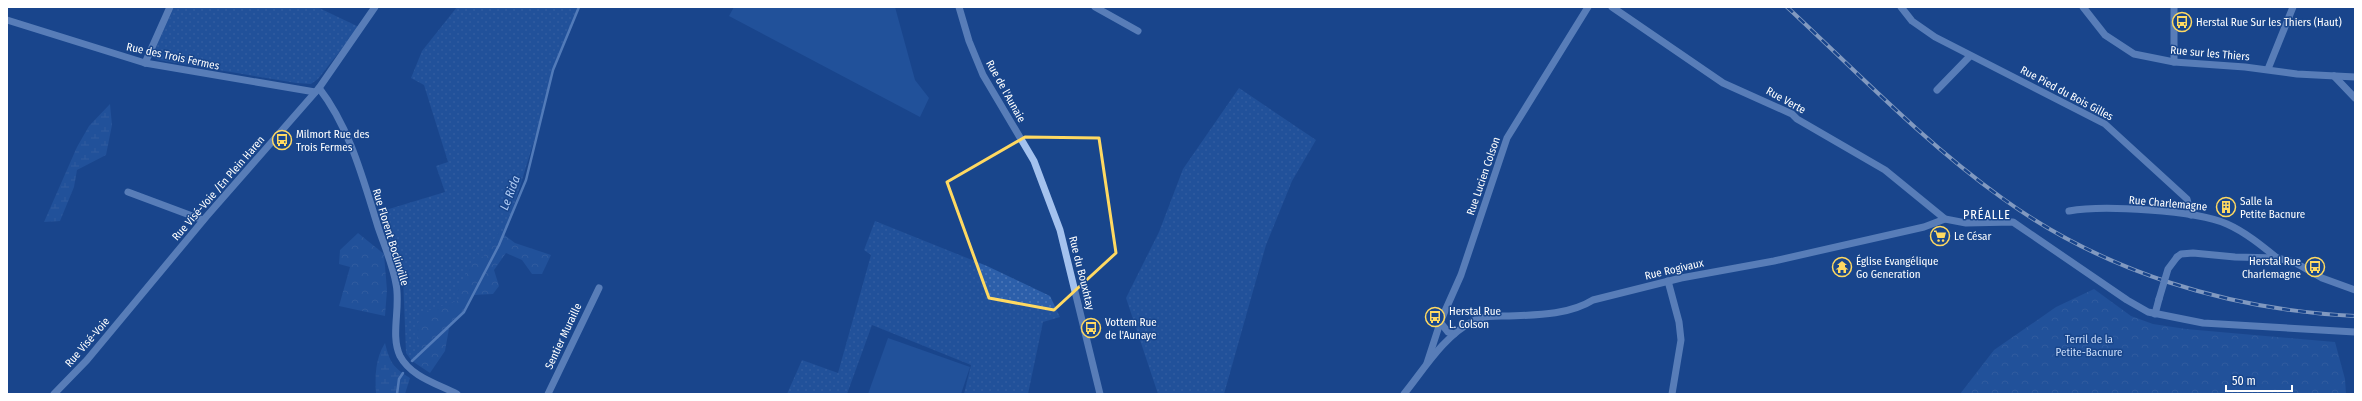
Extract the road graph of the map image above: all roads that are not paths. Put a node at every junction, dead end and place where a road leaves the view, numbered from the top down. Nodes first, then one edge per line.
1 (170, 7) edge
2 (375, 7) edge
3 (959, 7) edge
4 (1095, 7) edge
5 (1588, 7) edge
6 (1612, 7) edge
7 (1901, 7) edge
8 (2083, 7) edge
9 (2174, 7) edge
10 (2292, 7) edge
11 (7, 20) edge
12 (1138, 31) dead end
13 (1970, 56) junction
14 (2174, 62) junction
15 (145, 63) junction
16 (2268, 69) junction
17 (2334, 76) junction
18 (2355, 77) edge
19 (317, 90) junction
20 (1937, 90) dead end
21 (2355, 98) edge
22 (1034, 161) joint
23 (128, 192) dead end
24 (1930, 208) junction
25 (2069, 211) dead end
26 (2191, 215) junction
27 (203, 220) junction
28 (1945, 220) junction
29 (1930, 225) junction
30 (2277, 258) junction
31 (1668, 281) junction
32 (599, 288) dead end
33 (2355, 290) edge
34 (135, 302) joint
35 (2154, 314) junction
36 (1441, 321) junction
37 (2355, 332) edge
38 (1454, 334) junction
39 (1426, 367) junction
40 (54, 394) edge
41 (457, 394) edge
42 (548, 394) edge
43 (1100, 394) edge
44 (1404, 394) edge
45 (1672, 394) edge

1 - 15 street
2 - 19 street, Rue Visé-Voie /En Plein Haren
3 - 22 street, Rue de l'Aunaie
4 - 12 street
5 - 36 street, Rue Lucien Colson
6 - 24 street, Rue Verte
7 - 13 street, Rue Pied du Bois Gilles
8 - 14 street, Rue sur les Thiers
9 - 14 street
10 - 16 street
11 - 15 street, Rue des Trois Fermes
13 - 20 street
13 - 26 street, Rue Pied du Bois Gilles
14 - 16 street, Rue sur les Thiers
15 - 19 street, Rue des Trois Fermes
16 - 17 street, Rue sur les Thiers
17 - 18 street, Rue sur les Thiers
17 - 21 street
19 - 27 street, Rue Visé-Voie /En Plein Haren
19 - 41 street, Rue Florent Boclinville
22 - 43 street, Rue du Bouxhtay
23 - 27 street
24 - 28 street, Rue Verte
24 - 29 street
25 - 26 street, Rue Charlemagne
26 - 30 street, Rue Charlemagne
27 - 34 street, Rue Visé-Voie /En Plein Haren
28 - 29 street, Rue Rogivaux
28 - 35 street
29 - 31 street, Rue Rogivaux
30 - 33 street, Rue Charlemagne
30 - 35 street, Rue Charlemagne, bridge
31 - 38 street, Rue Rogivaux
31 - 45 street
32 - 42 street, Sentier Muraille
34 - 40 street, Rue Visé-Voie
35 - 37 street
36 - 38 street
36 - 39 street, Rue Lucien Colson
38 - 39 street, Rue Rogivaux
39 - 44 street, Rue Rogivaux

